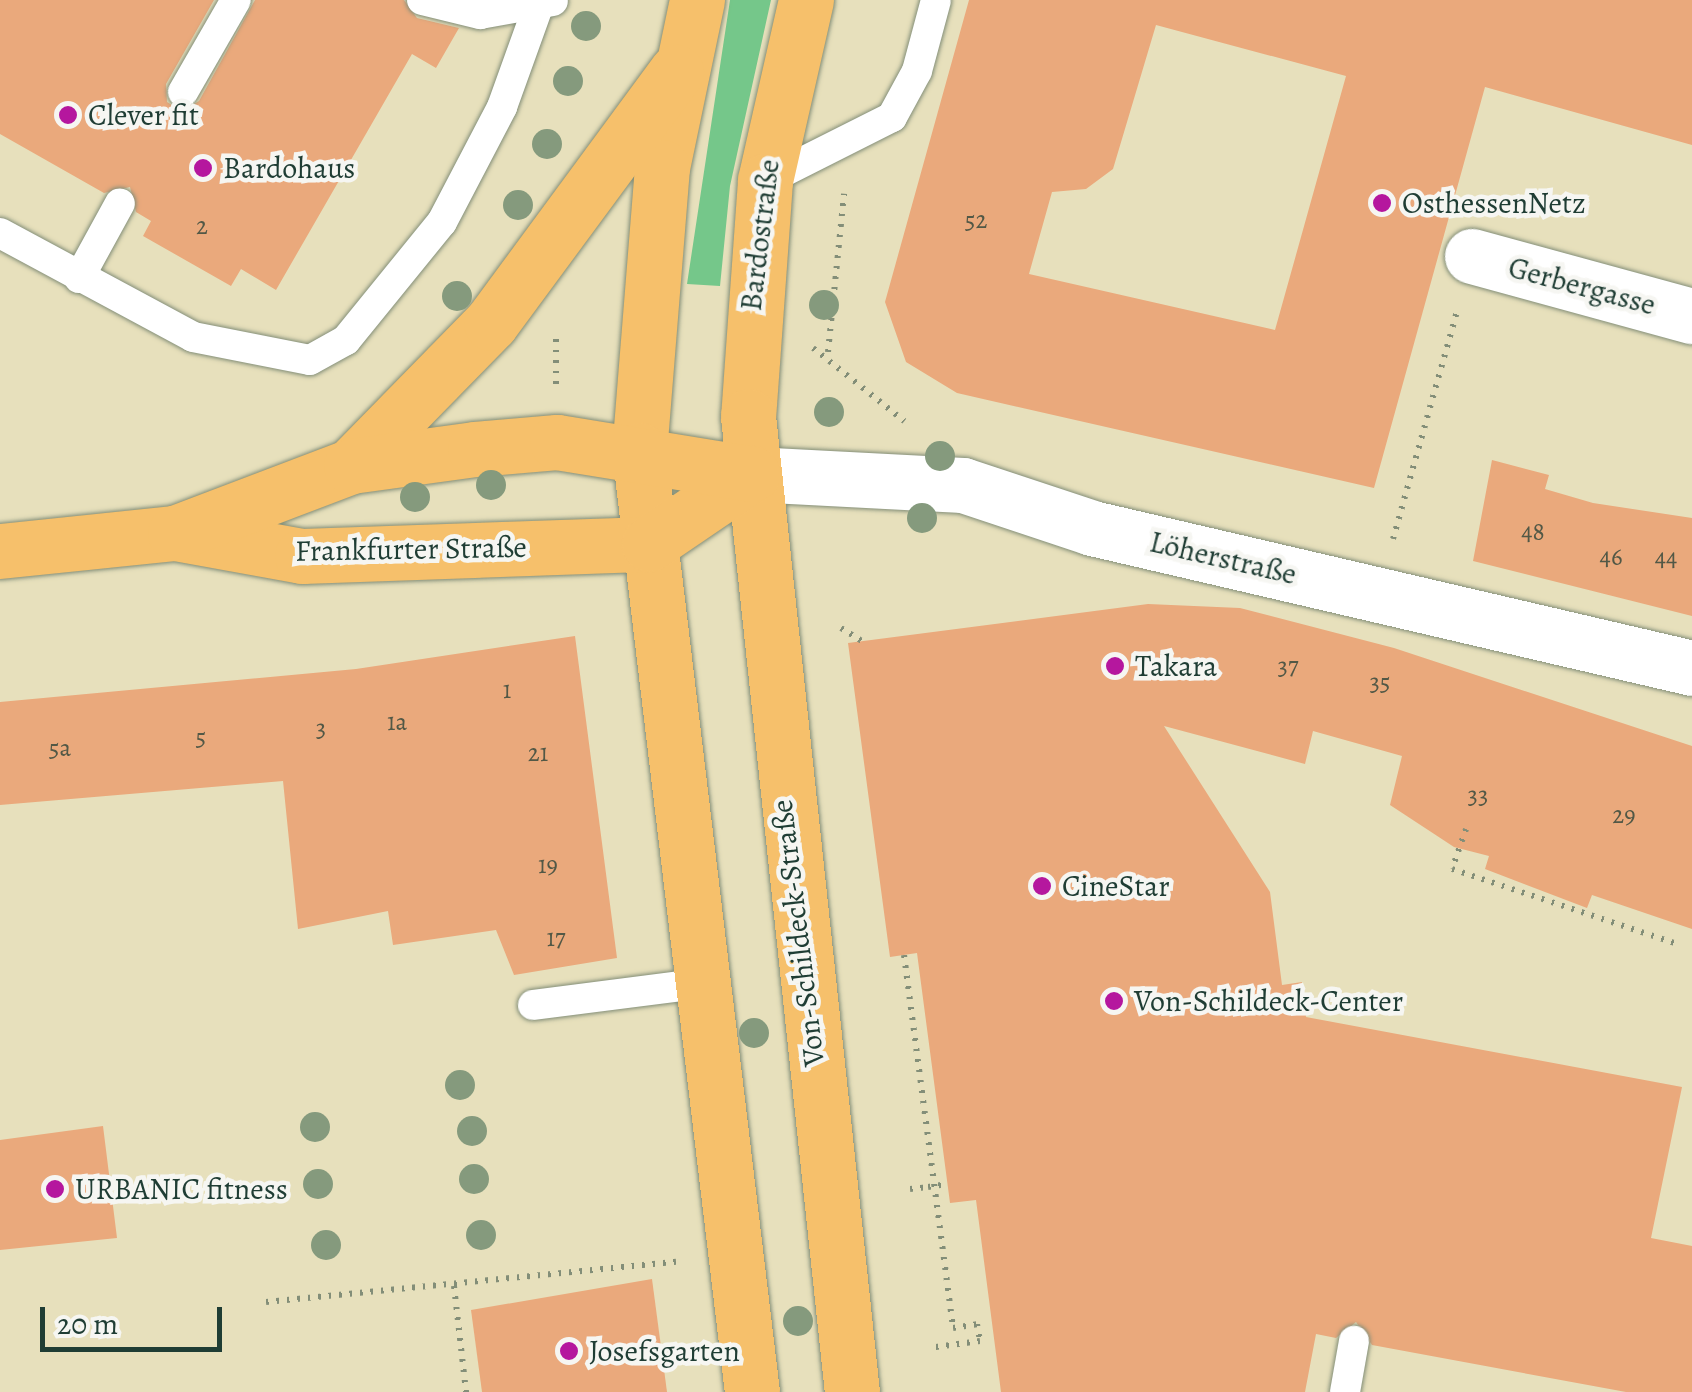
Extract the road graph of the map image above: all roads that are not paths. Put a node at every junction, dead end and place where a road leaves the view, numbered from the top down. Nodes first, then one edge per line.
1 (236, 0) edge
2 (422, 0) edge
3 (697, 0) edge
4 (806, 0) edge
5 (936, 0) edge
6 (546, 4) edge
7 (683, 64) junction
8 (183, 92) dead end
9 (765, 181) junction
10 (120, 203) dead end
11 (0, 233) edge
12 (1472, 256) road end
13 (79, 278) junction
14 (1692, 316) edge
15 (639, 450) junction
16 (351, 466) junction
17 (752, 474) junction
18 (175, 533) junction
19 (649, 544) junction
20 (0, 552) edge
21 (1692, 668) edge
22 (698, 984) junction
23 (533, 1005) dead end
24 (1354, 1341) dead end
25 (752, 1392) edge
26 (852, 1392) edge
27 (1344, 1392) edge

1 - 8 lane
2 - 6 lane
3 - 7 main road
4 - 9 main road, Bardostraße
5 - 9 lane
6 - 13 lane
7 - 15 main road
7 - 16 main road
9 - 17 main road, Bardostraße
10 - 13 lane
11 - 13 lane
12 - 14 street, Gerbergasse
15 - 16 main road, Frankfurter Straße
15 - 17 main road, Frankfurter Straße
15 - 19 main road
16 - 18 main road, Frankfurter Straße
17 - 19 main road
17 - 21 street, Löherstraße
17 - 26 main road, Von-Schildeck-Straße
18 - 19 main road, Frankfurter Straße
18 - 20 main road, Frankfurter Straße
19 - 22 main road
22 - 23 lane
22 - 25 main road
24 - 27 lane

